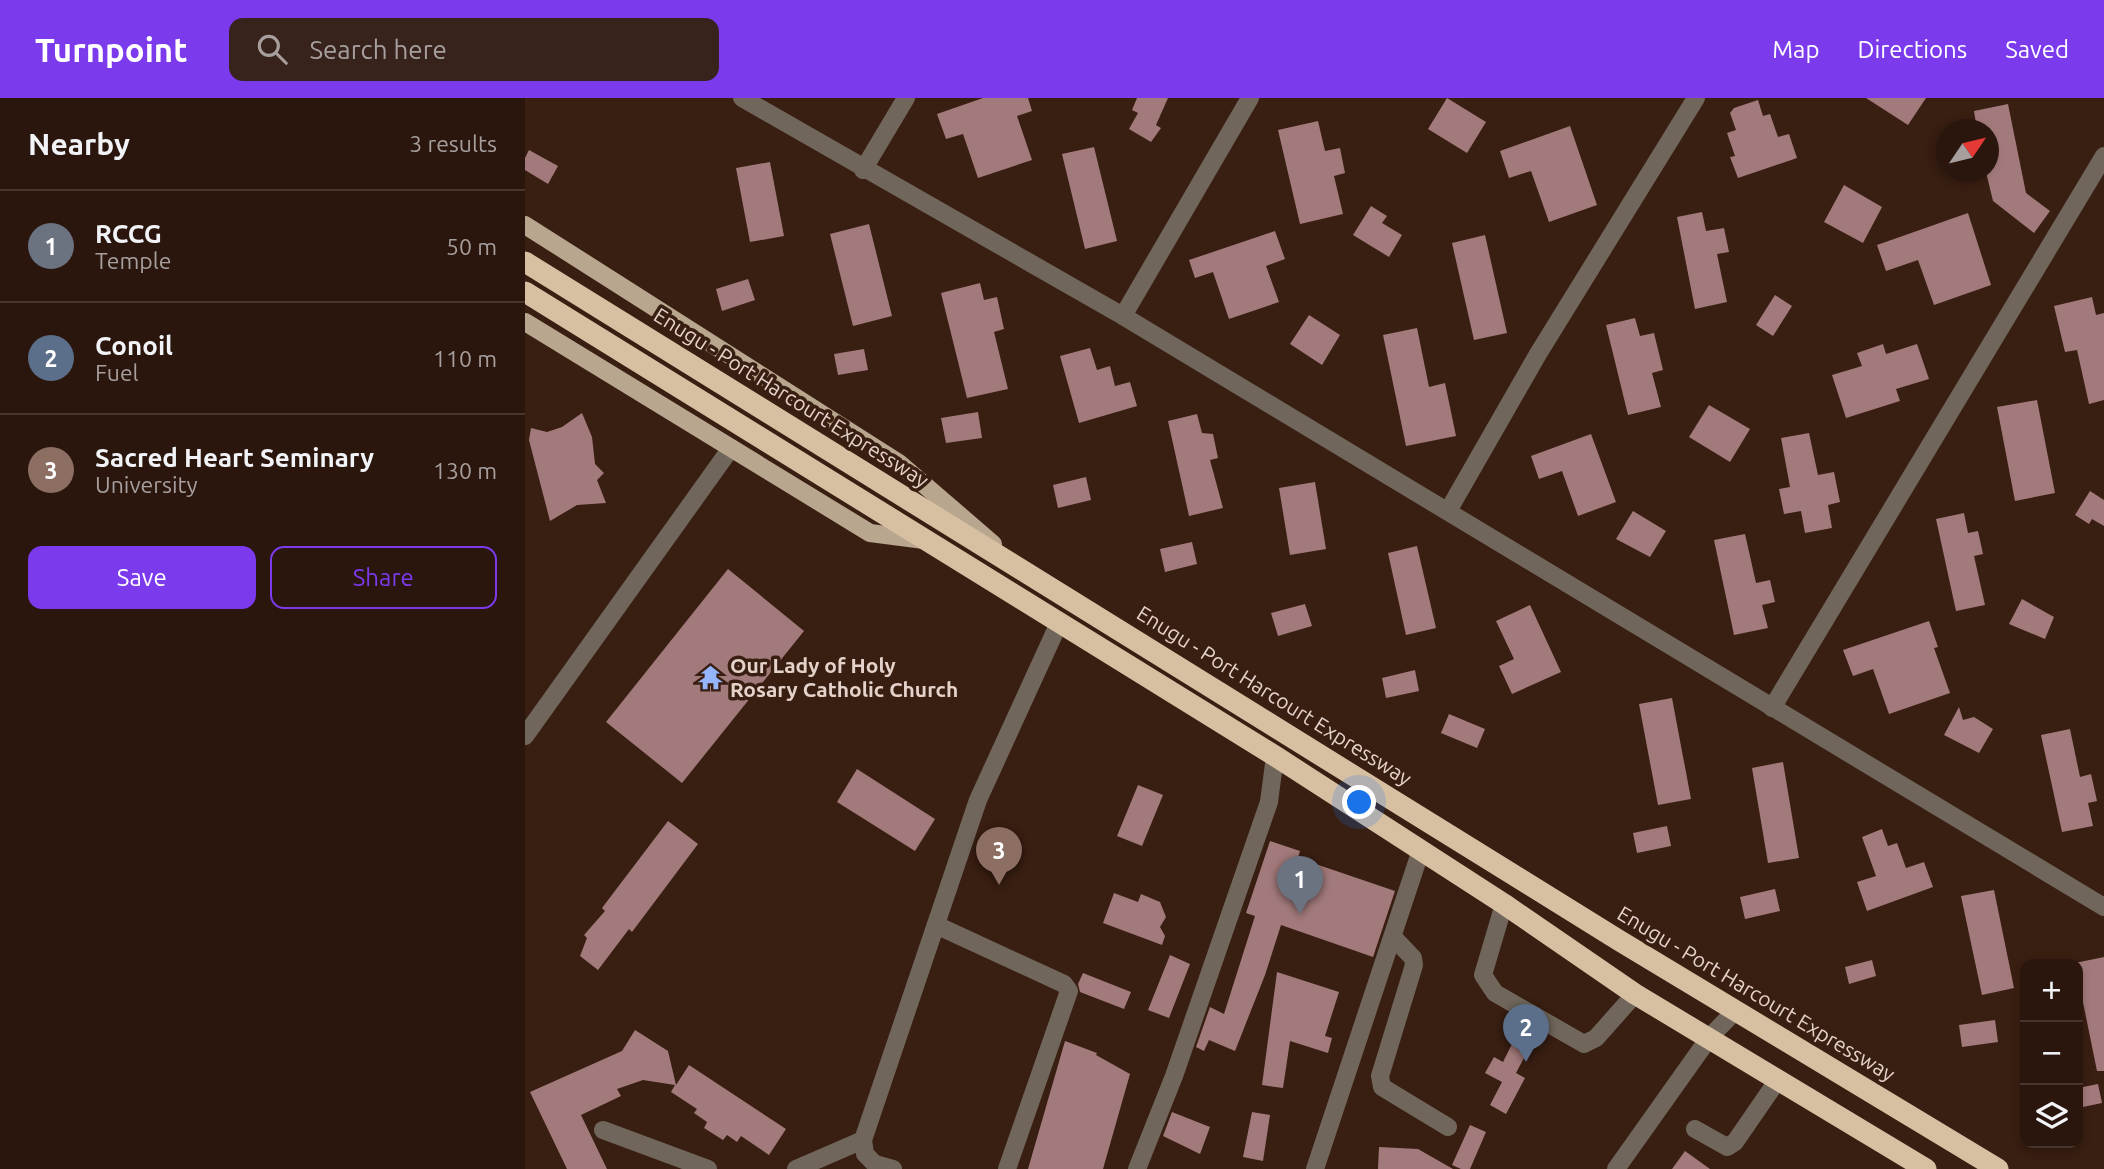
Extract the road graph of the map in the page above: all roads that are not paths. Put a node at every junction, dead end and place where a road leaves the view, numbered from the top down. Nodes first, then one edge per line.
1 (742, 98) edge
2 (906, 98) edge
3 (1250, 98) edge
4 (1696, 98) edge
5 (2104, 156) edge
6 (863, 170) junction
7 (525, 225) edge
8 (525, 262) edge
9 (525, 292) edge
10 (1123, 316) junction
11 (525, 322) edge
12 (731, 448) junction
13 (1448, 511) junction
14 (928, 541) junction
15 (1028, 573) junction
16 (1059, 623) junction
17 (1772, 709) junction
18 (525, 736) edge
19 (1275, 756) junction
20 (1421, 850) junction
21 (2102, 900) edge
22 (1504, 904) junction
23 (936, 925) junction
24 (1393, 937) junction
25 (1635, 995) junction
26 (1736, 1010) junction
27 (1709, 1038) junction
28 (1777, 1081) junction
29 (1448, 1127) dead end
30 (1695, 1129) dead end
31 (603, 1130) dead end
32 (863, 1140) junction
33 (1918, 1167) edge
34 (708, 1169) edge
35 (796, 1169) edge
36 (891, 1169) edge
37 (1007, 1169) edge
38 (1137, 1169) edge
39 (1315, 1169) edge
40 (1616, 1169) edge
41 (1999, 1169) edge

1 - 6 street
2 - 6 street
3 - 10 street
4 - 13 street
5 - 17 street
6 - 10 street
7 - 15 main road
8 - 15 highway, Enugu - Port Harcourt Expressway
9 - 14 highway
10 - 13 street
11 - 12 main road
12 - 14 main road
12 - 18 street
13 - 17 street
14 - 16 highway
15 - 26 highway, Enugu - Port Harcourt Expressway
16 - 19 highway
16 - 23 street
17 - 21 street
19 - 20 highway
19 - 38 street
20 - 22 highway
20 - 24 street
22 - 25 highway
22 - 25 street
23 - 32 street
23 - 37 street
24 - 29 street
24 - 39 street
25 - 27 highway
26 - 27 street
26 - 41 highway, Enugu - Port Harcourt Expressway
27 - 28 highway
27 - 40 street
28 - 30 street
28 - 33 highway
31 - 34 street
32 - 35 street
32 - 36 street

